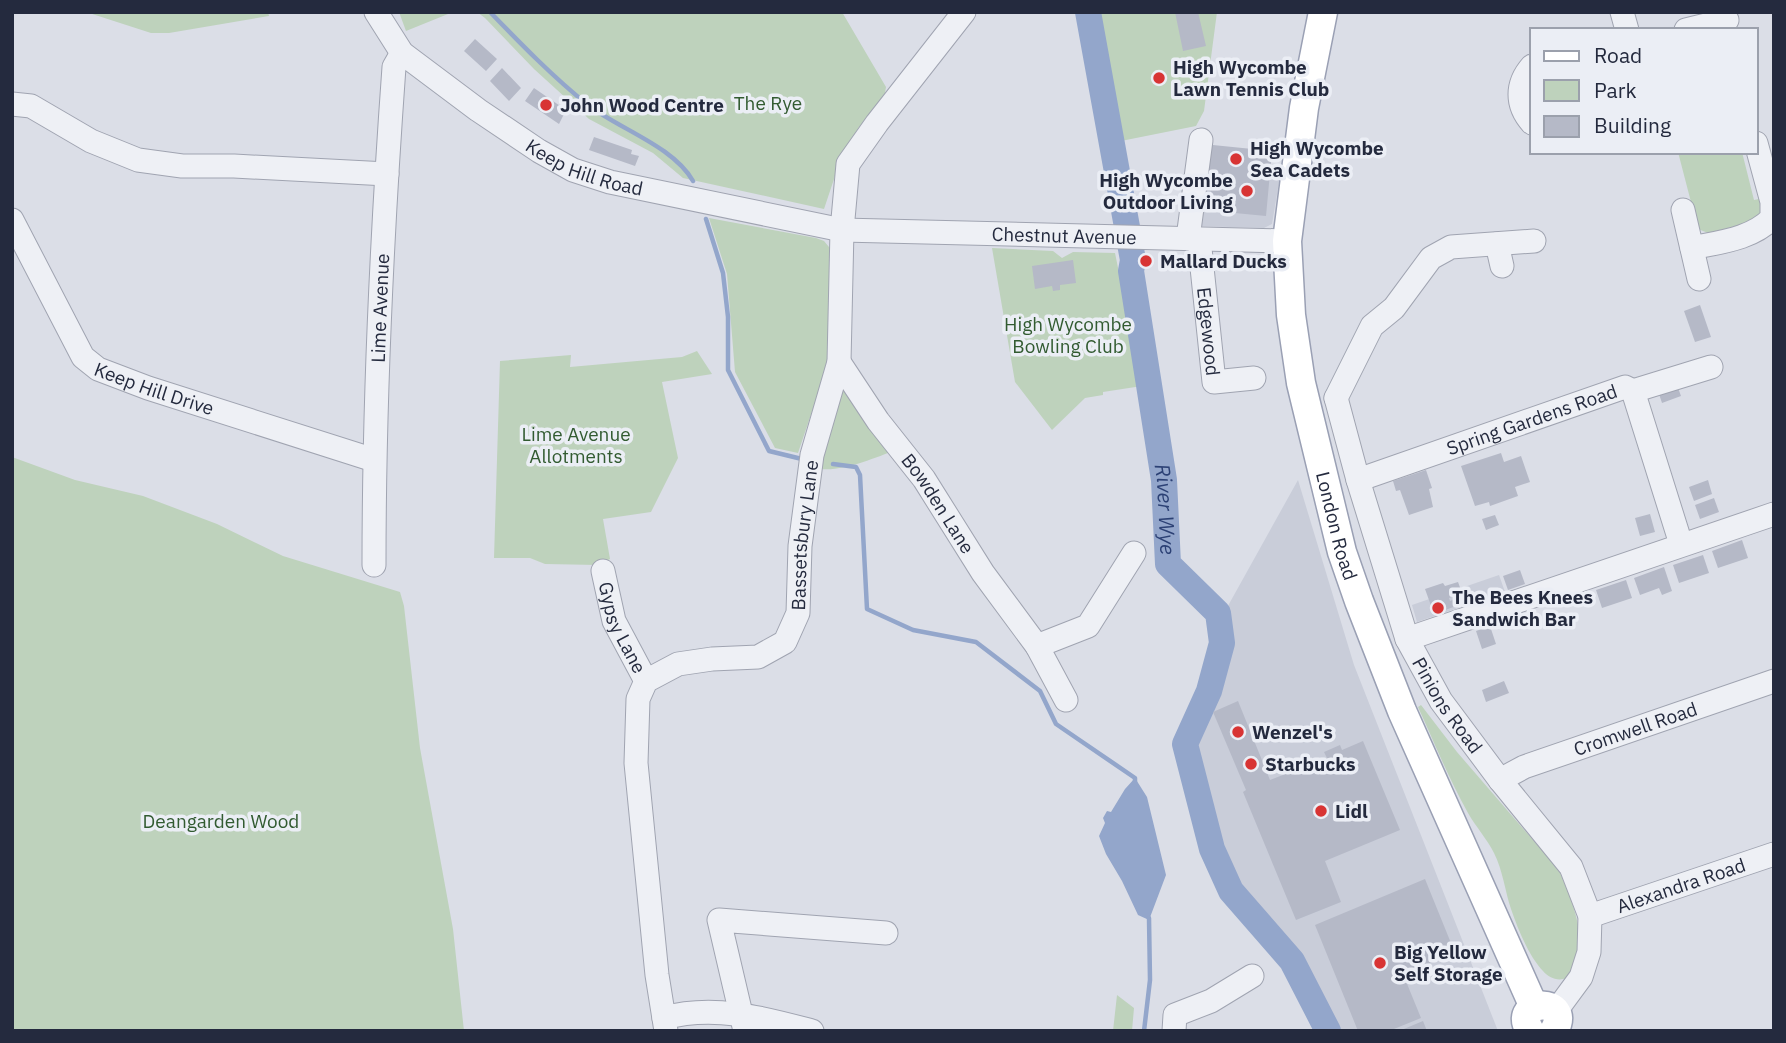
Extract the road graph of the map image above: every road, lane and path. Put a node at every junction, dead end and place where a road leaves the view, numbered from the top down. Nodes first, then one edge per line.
1 (376, 12) edge
2 (964, 12) edge
3 (1323, 12) edge
4 (1727, 21) edge
5 (1695, 28) edge
6 (402, 53) junction
7 (1530, 68) edge
8 (12, 104) edge
9 (1530, 121) edge
10 (1201, 140) dead end
11 (1758, 150) edge
12 (387, 174) junction
13 (1683, 209) dead end
14 (12, 220) edge
15 (842, 229) junction
16 (1194, 239) junction
17 (1287, 241) junction
18 (1534, 241) dead end
19 (1692, 248) junction
20 (1699, 279) dead end
21 (839, 362) junction
22 (1711, 367) dead end
23 (1254, 378) dead end
24 (1633, 391) junction
25 (1336, 398) junction
26 (1305, 400) junction
27 (374, 460) junction
28 (1358, 480) junction
29 (1774, 514) edge
30 (1681, 544) junction
31 (1134, 553) dead end
32 (374, 565) dead end
33 (603, 572) dead end
34 (1407, 639) junction
35 (1037, 646) junction
36 (646, 681) junction
37 (1774, 681) edge
38 (1066, 701) dead end
39 (1500, 780) junction
40 (1774, 853) edge
41 (1590, 916) junction
42 (886, 933) dead end
43 (1252, 976) dead end
44 (1551, 1022) edge
45 (744, 1023) edge
46 (665, 1025) edge
47 (811, 1031) edge
48 (1174, 1031) edge

1 - 6 street, Keep Hill Road
2 - 15 street, Bassetsbury Lane
3 - 17 main road, London Road
4 - 5 street
6 - 12 street, Lime Avenue
6 - 15 street, Keep Hill Road
7 - 9 street
8 - 12 street
10 - 16 street
11 - 19 street
12 - 27 street, Lime Avenue
13 - 19 street
14 - 27 street, Keep Hill Drive
15 - 16 street, Chestnut Avenue
15 - 21 street, Bassetsbury Lane
16 - 17 street, Chestnut Avenue
16 - 23 street, Edgewood
17 - 26 main road, London Road
18 - 25 street
19 - 20 street
21 - 35 street, Bowden Lane
21 - 36 street, Bassetsbury Lane
22 - 24 street
24 - 28 street, Spring Gardens Road
24 - 30 street, Spring Gardens Road
25 - 26 street
25 - 28 street, Pinions Road
26 - 44 main road, London Road
27 - 32 street, Lime Avenue
28 - 34 street, Pinions Road
29 - 30 street
30 - 34 street
31 - 35 street
33 - 36 street, Gypsy Lane
34 - 39 street, Pinions Road
35 - 38 street, Bowden Lane
36 - 46 street
37 - 39 street, Cromwell Road
39 - 41 street, Pinions Road
40 - 41 street, Alexandra Road
41 - 44 street, Pinions Road
42 - 45 street
43 - 48 street
45 - 46 street
45 - 47 street

